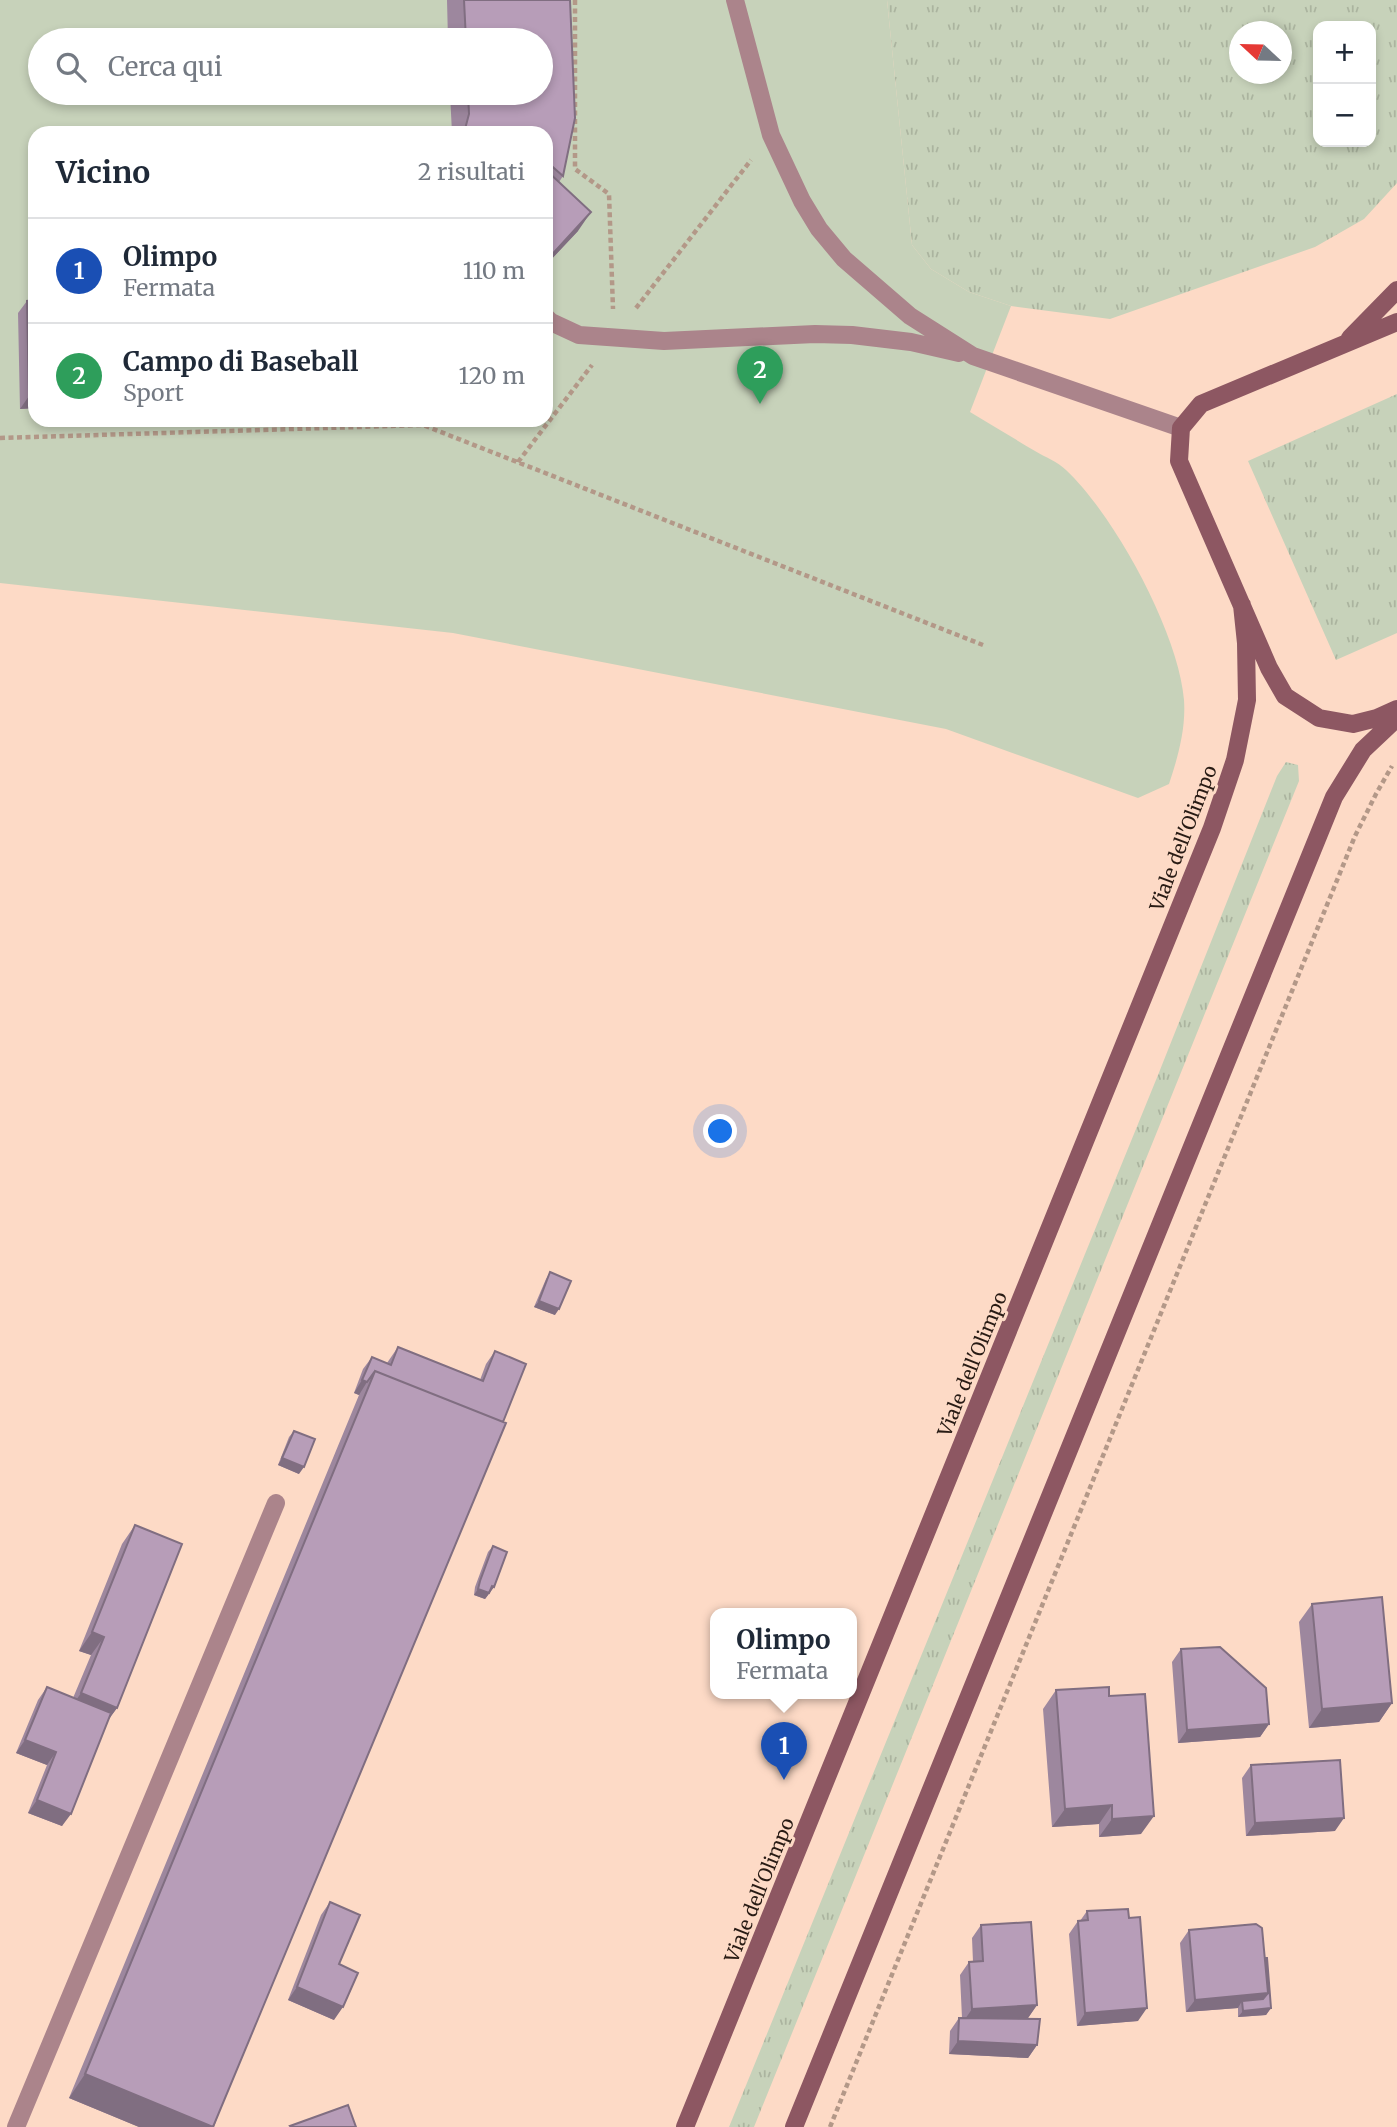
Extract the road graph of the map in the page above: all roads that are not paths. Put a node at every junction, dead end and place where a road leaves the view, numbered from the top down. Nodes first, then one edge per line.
1 (735, 0) edge
2 (1397, 290) edge
3 (553, 321) edge
4 (1397, 322) edge
5 (1346, 342) junction
6 (973, 356) junction
7 (1181, 428) junction
8 (1242, 606) junction
9 (1397, 709) edge
10 (1397, 718) edge
11 (276, 1503) dead end
12 (16, 2127) edge
13 (685, 2127) edge
14 (794, 2127) edge

1 - 6 lane
2 - 5 street
3 - 6 lane
4 - 5 street
5 - 7 street
6 - 7 lane
7 - 8 street
8 - 9 street
8 - 13 street, Viale dell'Olimpo
10 - 14 street
11 - 12 lane

